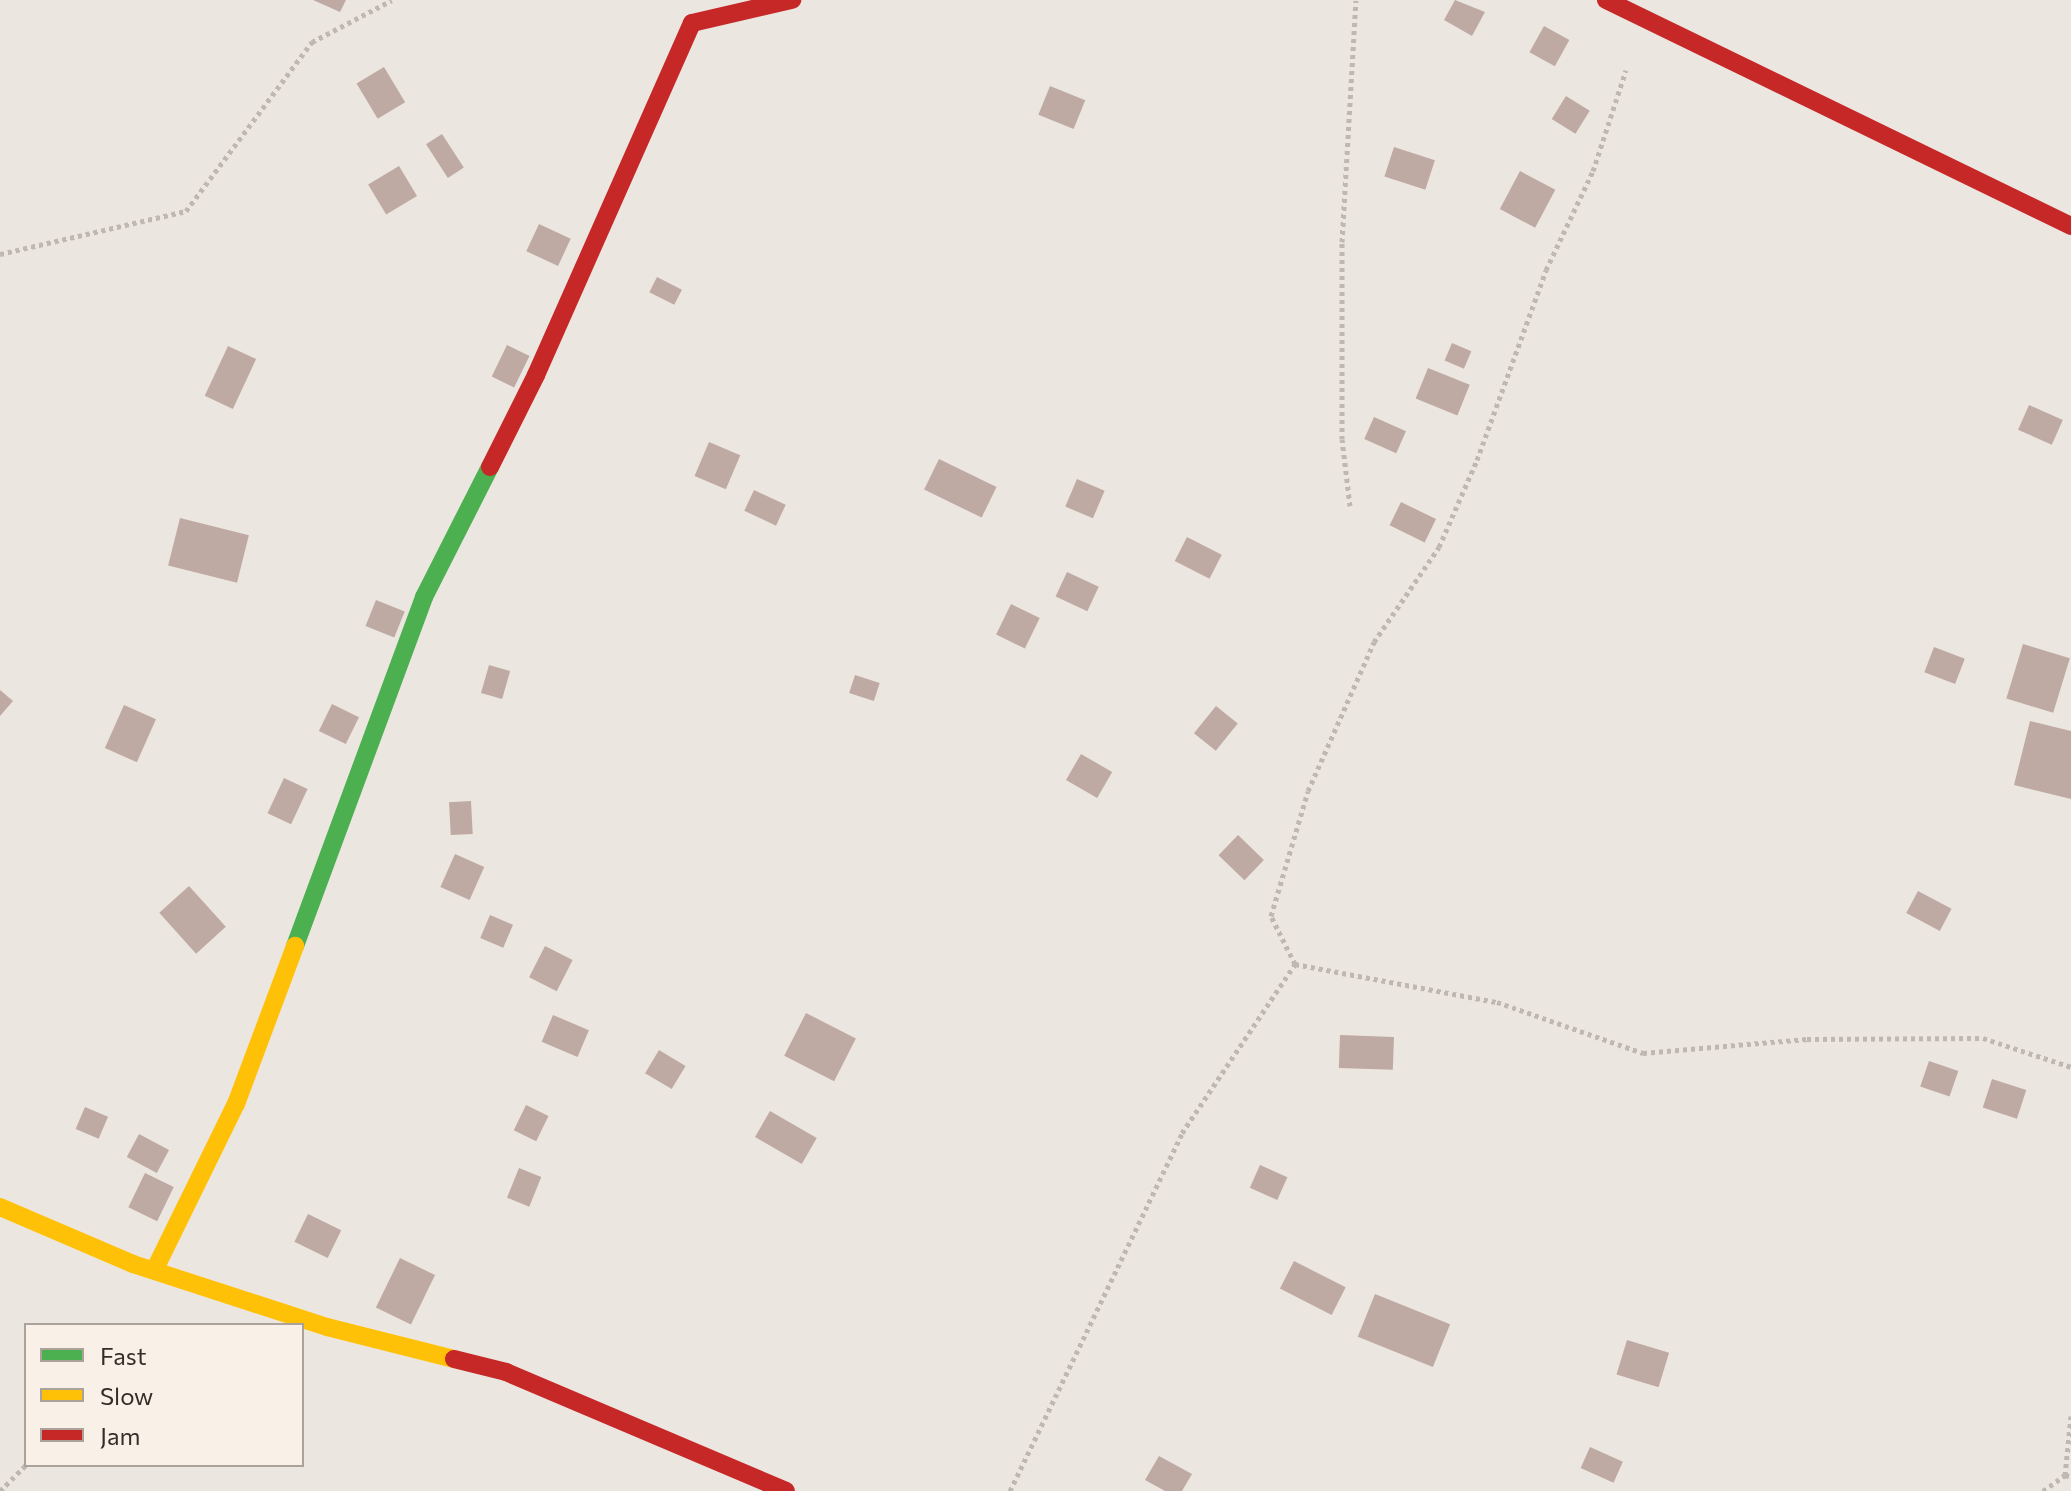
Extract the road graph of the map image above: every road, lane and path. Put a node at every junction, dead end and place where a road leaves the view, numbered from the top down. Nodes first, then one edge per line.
1 (392, 0) edge
2 (792, 0) edge
3 (1356, 0) edge
4 (1606, 0) edge
5 (1660, 29) junction
6 (2071, 226) edge
7 (0, 254) edge
8 (1350, 506) dead end
9 (1295, 964) junction
10 (2071, 1067) edge
11 (0, 1207) edge
12 (155, 1269) junction
13 (2071, 1416) edge
14 (24, 1467) edge
15 (2068, 1476) edge
16 (0, 1491) edge
17 (786, 1491) edge
18 (1010, 1491) edge
19 (2043, 1491) edge

1 - 7 path
2 - 12 street
3 - 8 path
4 - 5 street
5 - 6 street
5 - 9 path
9 - 10 path
9 - 18 path
11 - 12 street
12 - 17 street
13 - 15 path
14 - 16 path
15 - 19 path

